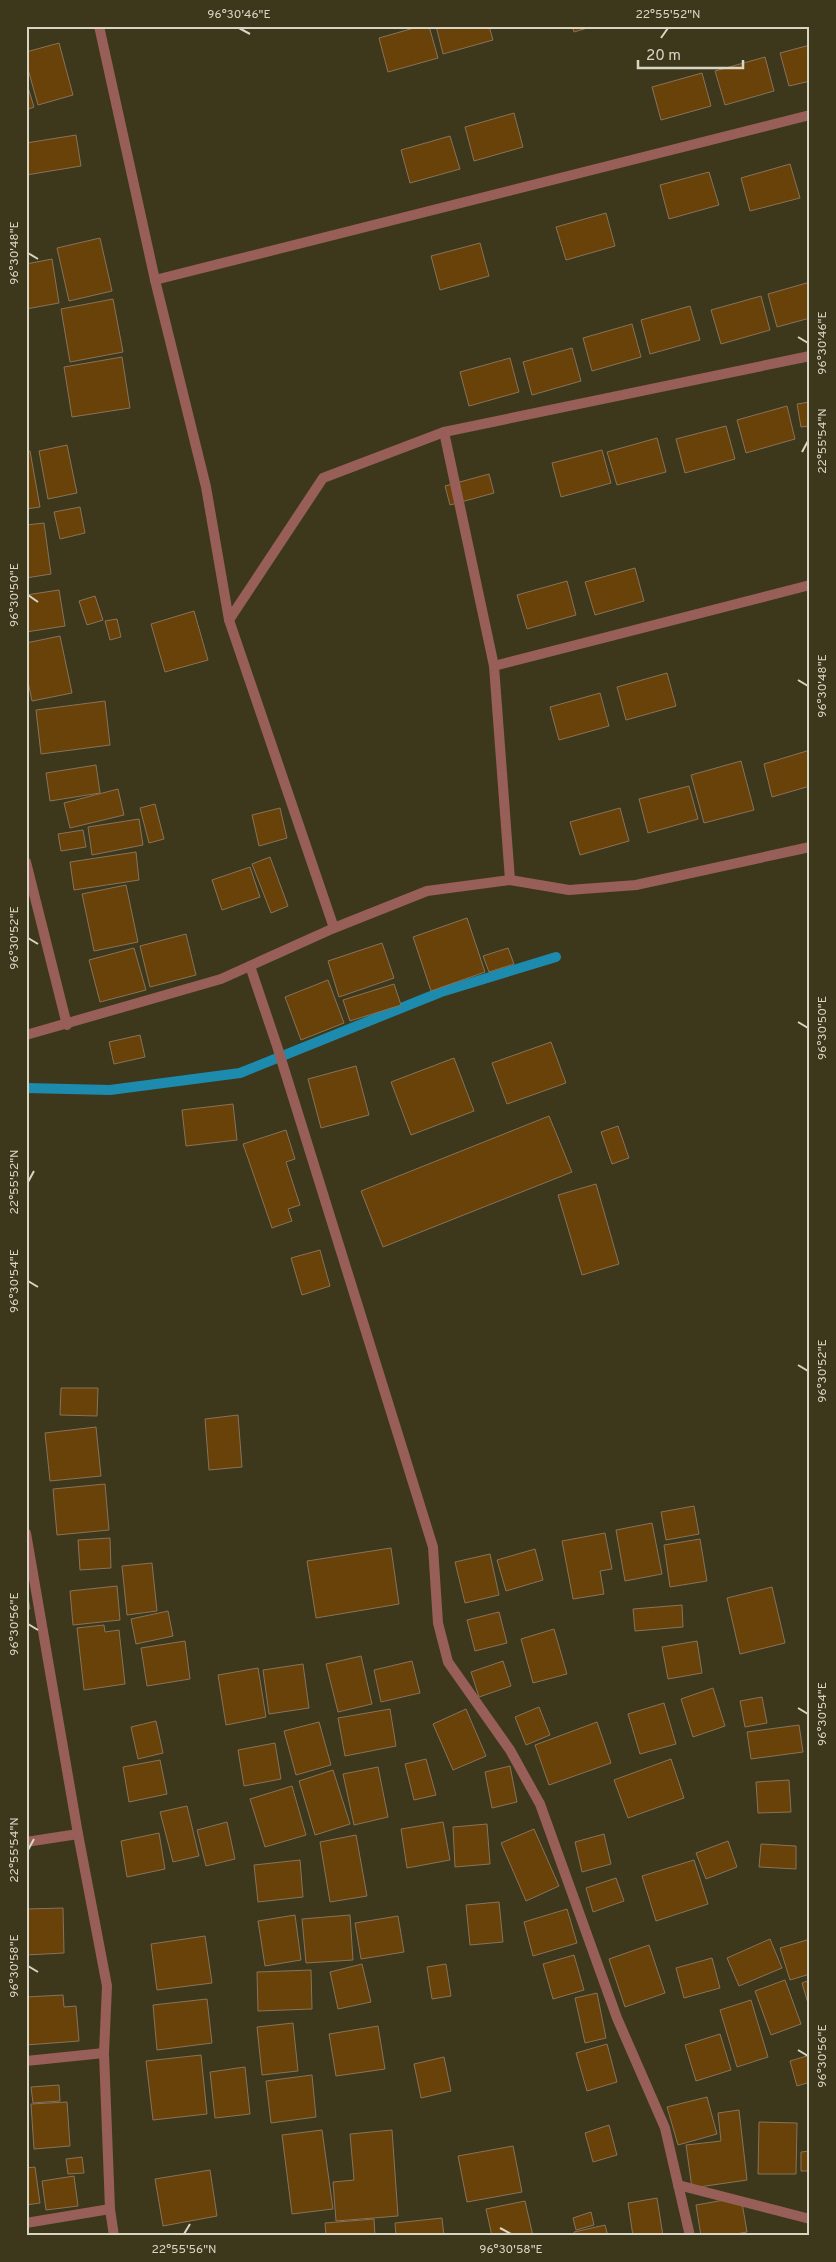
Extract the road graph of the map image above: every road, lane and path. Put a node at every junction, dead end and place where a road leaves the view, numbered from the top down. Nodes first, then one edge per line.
1 (99, 26) edge
2 (810, 116) edge
3 (155, 280) junction
4 (810, 356) edge
5 (444, 432) junction
6 (810, 585) edge
7 (229, 620) junction
8 (494, 666) junction
9 (810, 847) edge
10 (26, 862) edge
11 (510, 880) junction
12 (29, 885) edge
13 (334, 928) junction
14 (250, 966) junction
15 (67, 1025) junction
16 (26, 1035) edge
17 (26, 1533) edge
18 (28, 1558) edge
19 (78, 1834) junction
20 (26, 1842) edge
21 (104, 2053) junction
22 (26, 2061) edge
23 (678, 2185) junction
24 (110, 2209) junction
25 (810, 2219) edge
26 (26, 2223) edge
27 (114, 2236) edge
28 (690, 2236) edge

1 - 3 street
2 - 3 street
3 - 7 street
4 - 5 street
5 - 7 street
5 - 8 street
6 - 8 street
7 - 13 street
8 - 11 street
9 - 11 street
10 - 12 street
11 - 13 street
12 - 15 street
13 - 14 street
14 - 15 street
14 - 23 street
15 - 16 street
17 - 18 street
18 - 19 street
19 - 20 street
19 - 21 street
21 - 22 street
21 - 24 street
23 - 25 street
23 - 28 street
24 - 26 street
24 - 27 street

